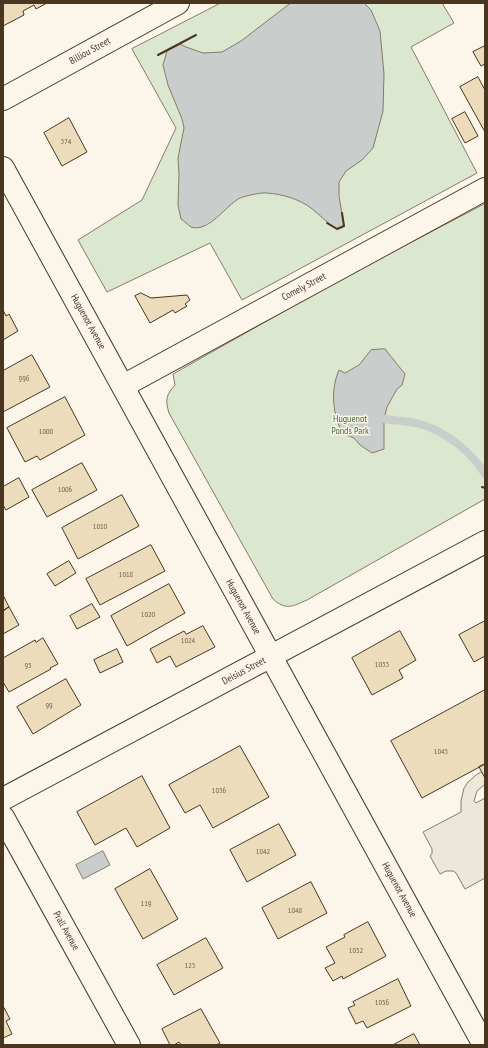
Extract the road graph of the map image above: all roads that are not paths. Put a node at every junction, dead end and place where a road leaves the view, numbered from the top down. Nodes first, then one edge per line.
1 (178, 3) edge
2 (3, 99) edge
3 (3, 168) edge
4 (485, 189) edge
5 (123, 386) junction
6 (485, 542) edge
7 (270, 656) junction
8 (3, 799) edge
9 (3, 817) edge
10 (129, 1045) edge
11 (484, 1045) edge

1 - 2 street, Billiou Street
3 - 5 street, Huguenot Avenue
4 - 5 street, Comely Street
5 - 7 street, Huguenot Avenue
6 - 7 street, Deisius Street
7 - 8 street, Deisius Street
7 - 11 street, Huguenot Avenue
9 - 10 street, Prall Avenue

